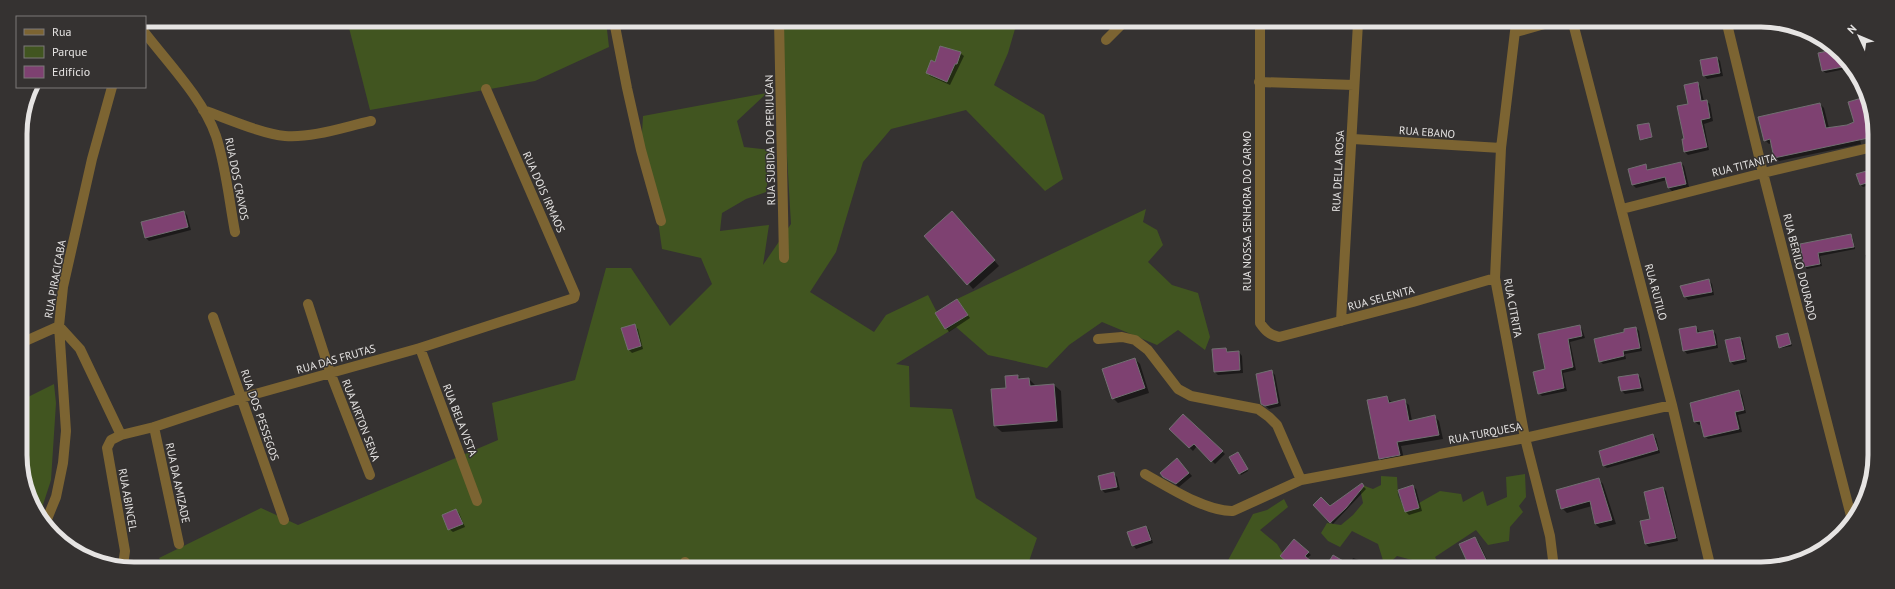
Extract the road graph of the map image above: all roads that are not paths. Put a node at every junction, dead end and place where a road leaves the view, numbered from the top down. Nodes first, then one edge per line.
1 (615, 27) edge
2 (779, 27) edge
3 (1119, 27) edge
4 (1260, 27) edge
5 (1358, 27) edge
6 (1573, 27) edge
7 (1728, 27) edge
8 (1516, 28) edge
9 (146, 35) edge
10 (1106, 40) dead end
11 (1259, 82) junction
12 (1354, 85) junction
13 (112, 88) edge
14 (486, 89) dead end
15 (203, 110) junction
16 (371, 122) dead end
17 (1353, 139) junction
18 (1500, 148) junction
19 (1868, 148) edge
20 (1763, 173) junction
21 (1622, 209) junction
22 (661, 221) dead end
23 (235, 232) dead end
24 (784, 258) dead end
25 (1496, 278) junction
26 (567, 302) joint
27 (308, 304) dead end
28 (213, 317) dead end
29 (1342, 321) junction
30 (59, 326) junction
31 (1271, 336) joint
32 (1098, 338) dead end
33 (27, 340) edge
34 (420, 348) junction
35 (330, 372) junction
36 (241, 398) junction
37 (1672, 405) junction
38 (154, 428) junction
39 (121, 435) junction
40 (1525, 438) junction
41 (111, 440) joint
42 (1145, 474) dead end
43 (370, 475) dead end
44 (1301, 480) junction
45 (477, 501) dead end
46 (1850, 513) edge
47 (48, 518) edge
48 (284, 520) dead end
49 (179, 544) dead end
50 (124, 561) edge
51 (1553, 562) edge
52 (1709, 562) edge

1 - 22 street
2 - 24 street, RUA SUBIDA DO PERIJUCAN
3 - 10 street
4 - 11 street, RUA NOSSA SENHORA DO CARMO
5 - 12 street, RUA DELLA ROSA
6 - 21 street, RUA RUTILO
7 - 20 street, RUA BERILO DOURADO
8 - 18 street, RUA CITRITA
9 - 15 street, RUA DOS CRAVOS
11 - 12 street
11 - 31 street, RUA NOSSA SENHORA DO CARMO
12 - 17 street, RUA DELLA ROSA
13 - 30 street, RUA PIRACICABA
14 - 26 street, RUA DOIS IRMAOS
15 - 16 street
15 - 23 street, RUA DOS CRAVOS
17 - 18 street, RUA EBANO
17 - 29 street, RUA DELLA ROSA
18 - 25 street, RUA CITRITA
19 - 20 street, RUA TITANITA
20 - 21 street, RUA TITANITA
20 - 46 street, RUA BERILO DOURADO
21 - 37 street, RUA RUTILO
25 - 29 street, RUA SELENITA
25 - 40 street, RUA CITRITA
26 - 34 street, RUA DAS FRUTAS
27 - 35 street, RUA AIRTON SENA
28 - 36 street, RUA DOS PESSEGOS
29 - 31 street, RUA SELENITA
30 - 33 street
30 - 39 street
30 - 47 street, RUA PIRACICABA
32 - 44 street
34 - 35 street, RUA DAS FRUTAS
34 - 45 street, RUA BELA VISTA
35 - 36 street, RUA DAS FRUTAS
35 - 43 street, RUA AIRTON SENA
36 - 38 street, RUA DAS FRUTAS
36 - 48 street, RUA DOS PESSEGOS
37 - 40 street, RUA TURQUESA
37 - 52 street, RUA RUTILO
38 - 39 street, RUA DAS FRUTAS
38 - 49 street, RUA DA AMIZADE
39 - 41 street, RUA DAS FRUTAS
40 - 44 street, RUA TURQUESA
40 - 51 street, RUA CITRITA
41 - 50 street, RUA ABINCEL
42 - 44 street, RUA TURQUESA

